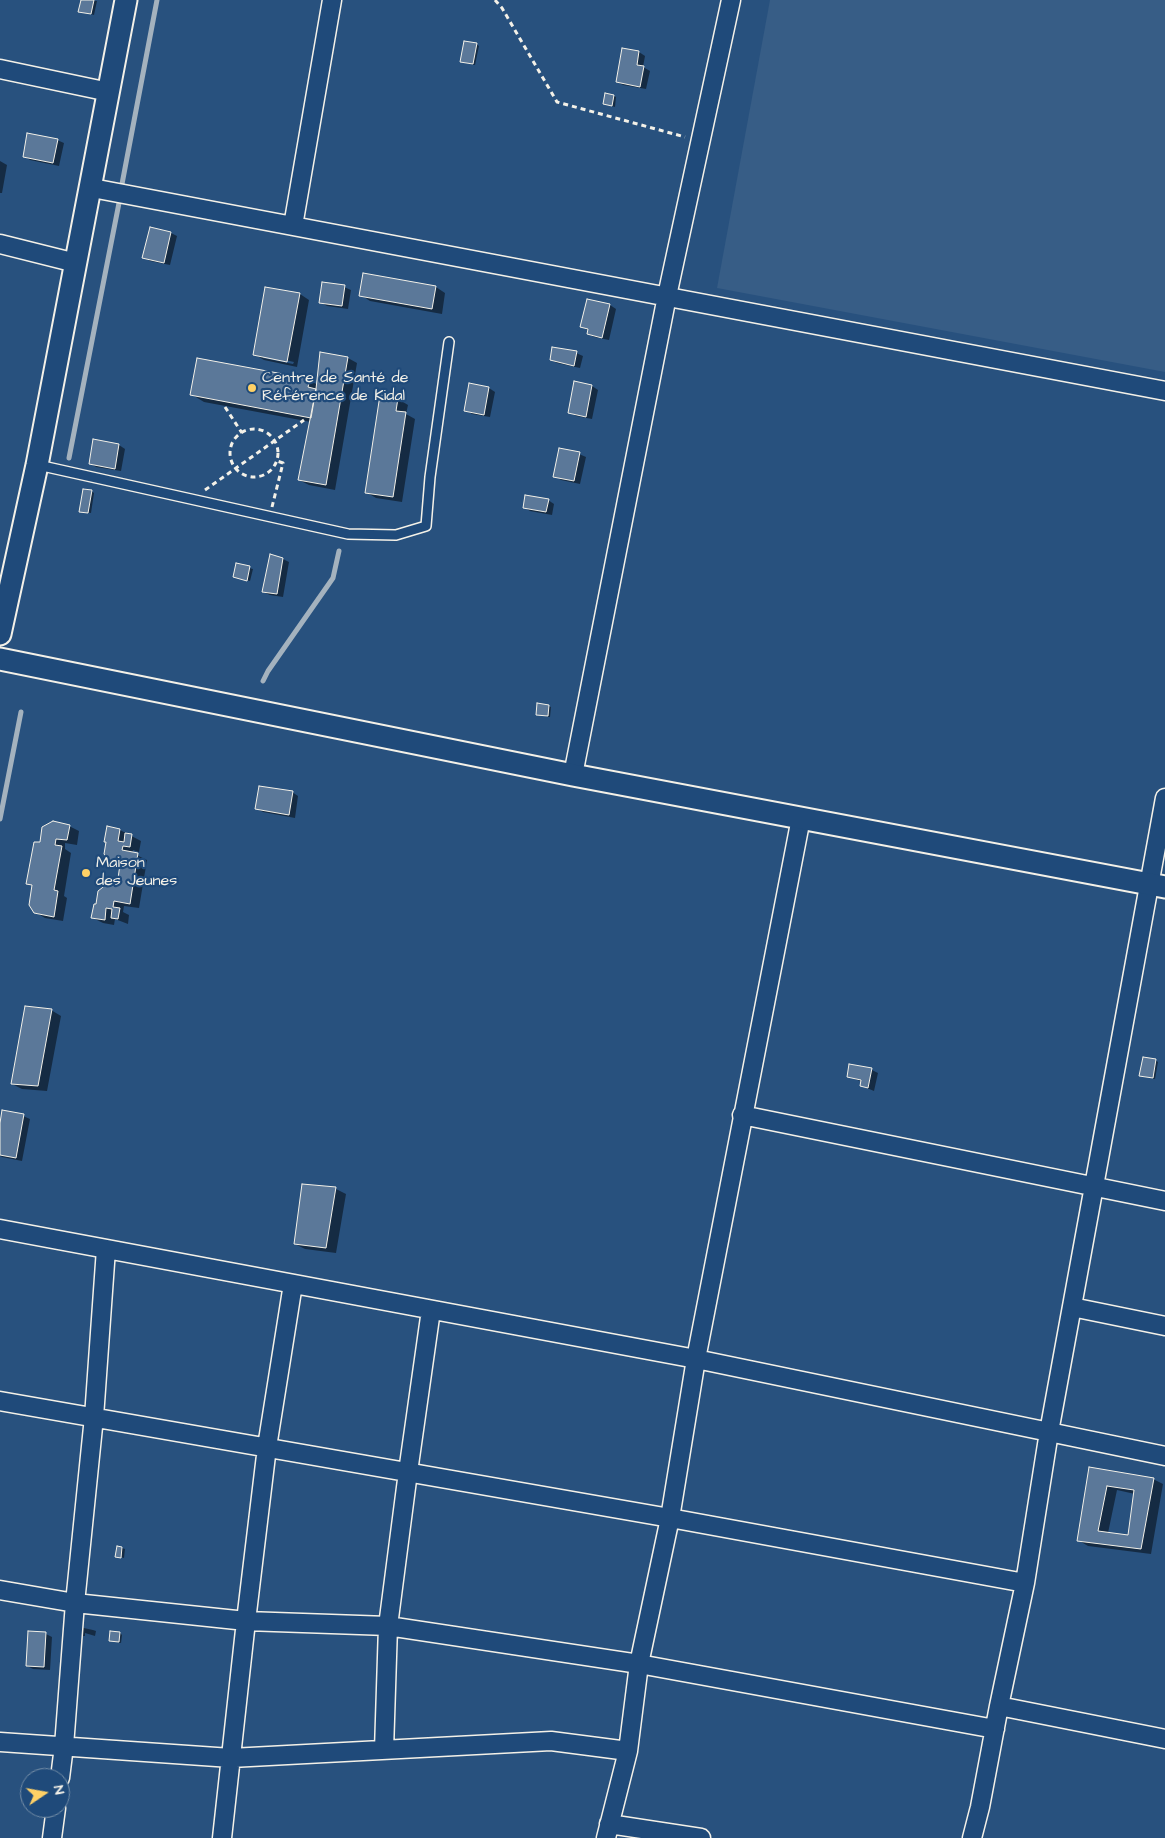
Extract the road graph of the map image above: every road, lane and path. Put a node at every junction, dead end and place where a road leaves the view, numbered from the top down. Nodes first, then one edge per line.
1 (126, 0) edge
2 (332, 0) edge
3 (495, 0) edge
4 (731, 0) edge
5 (0, 69) edge
6 (109, 92) junction
7 (700, 141) junction
8 (92, 188) junction
9 (293, 226) junction
10 (0, 244) edge
11 (76, 262) junction
12 (667, 296) junction
13 (449, 342) dead end
14 (1165, 391) edge
15 (225, 407) dead end
16 (304, 420) dead end
17 (242, 433) junction
18 (276, 441) junction
19 (277, 461) junction
20 (37, 465) junction
21 (234, 468) junction
22 (191, 500) junction
23 (269, 517) junction
24 (0, 634) edge
25 (0, 659) edge
26 (573, 775) junction
27 (1165, 798) edge
28 (801, 818) junction
29 (1157, 886) edge
30 (742, 1116) junction
31 (1094, 1188) junction
32 (1165, 1201) edge
33 (0, 1229) edge
34 (106, 1249) junction
35 (293, 1284) junction
36 (1072, 1307) junction
37 (431, 1310) junction
38 (1165, 1326) edge
39 (696, 1360) junction
40 (0, 1401) edge
41 (94, 1417) junction
42 (1049, 1432) junction
43 (267, 1447) junction
44 (1165, 1456) edge
45 (408, 1472) junction
46 (670, 1518) junction
47 (1025, 1583) junction
48 (0, 1590) edge
49 (75, 1603) junction
50 (246, 1621) junction
51 (388, 1626) junction
52 (639, 1664) junction
53 (999, 1706) junction
54 (995, 1729) junction
55 (1165, 1739) edge
56 (0, 1742) edge
57 (64, 1746) junction
58 (384, 1750) junction
59 (628, 1751) junction
60 (231, 1758) junction
61 (61, 1768) edge
62 (55, 1818) edge
63 (607, 1831) edge
64 (52, 1838) edge
65 (222, 1838) edge
66 (701, 1838) edge
67 (972, 1838) edge

1 - 6 street
2 - 9 street
3 - 7 path
4 - 7 street
5 - 6 street
6 - 8 street
7 - 12 street
8 - 9 street
8 - 11 street
9 - 12 street
10 - 11 street
11 - 20 street
12 - 14 street
12 - 26 street
13 - 23 lane
15 - 17 path
16 - 18 path
17 - 18 path
17 - 21 path
18 - 19 path
18 - 21 path
19 - 21 path
19 - 23 path
20 - 22 lane
20 - 24 street
21 - 22 path
22 - 23 lane
25 - 26 street
26 - 28 street
27 - 29 street
28 - 29 street
28 - 30 street
29 - 31 street
30 - 31 street
30 - 39 street
31 - 32 street
31 - 36 street
33 - 34 street
34 - 35 street
34 - 41 street
35 - 37 street
35 - 43 street
36 - 38 street
36 - 42 street
37 - 39 street
37 - 45 street
39 - 42 street
39 - 46 street
40 - 41 street
41 - 43 street
41 - 49 street
42 - 44 street
42 - 47 street
43 - 45 street
43 - 50 street
45 - 46 street
45 - 51 street
46 - 47 street
46 - 52 street
47 - 53 street
48 - 49 street
49 - 50 street
49 - 57 street
50 - 51 street
50 - 60 street
51 - 52 street
51 - 58 street
52 - 54 street
52 - 59 street
53 - 54 street
53 - 55 street
54 - 67 street
56 - 57 street
57 - 60 street
57 - 61 street
58 - 59 street
58 - 60 street
59 - 63 street
60 - 65 street
62 - 64 street
63 - 66 street

